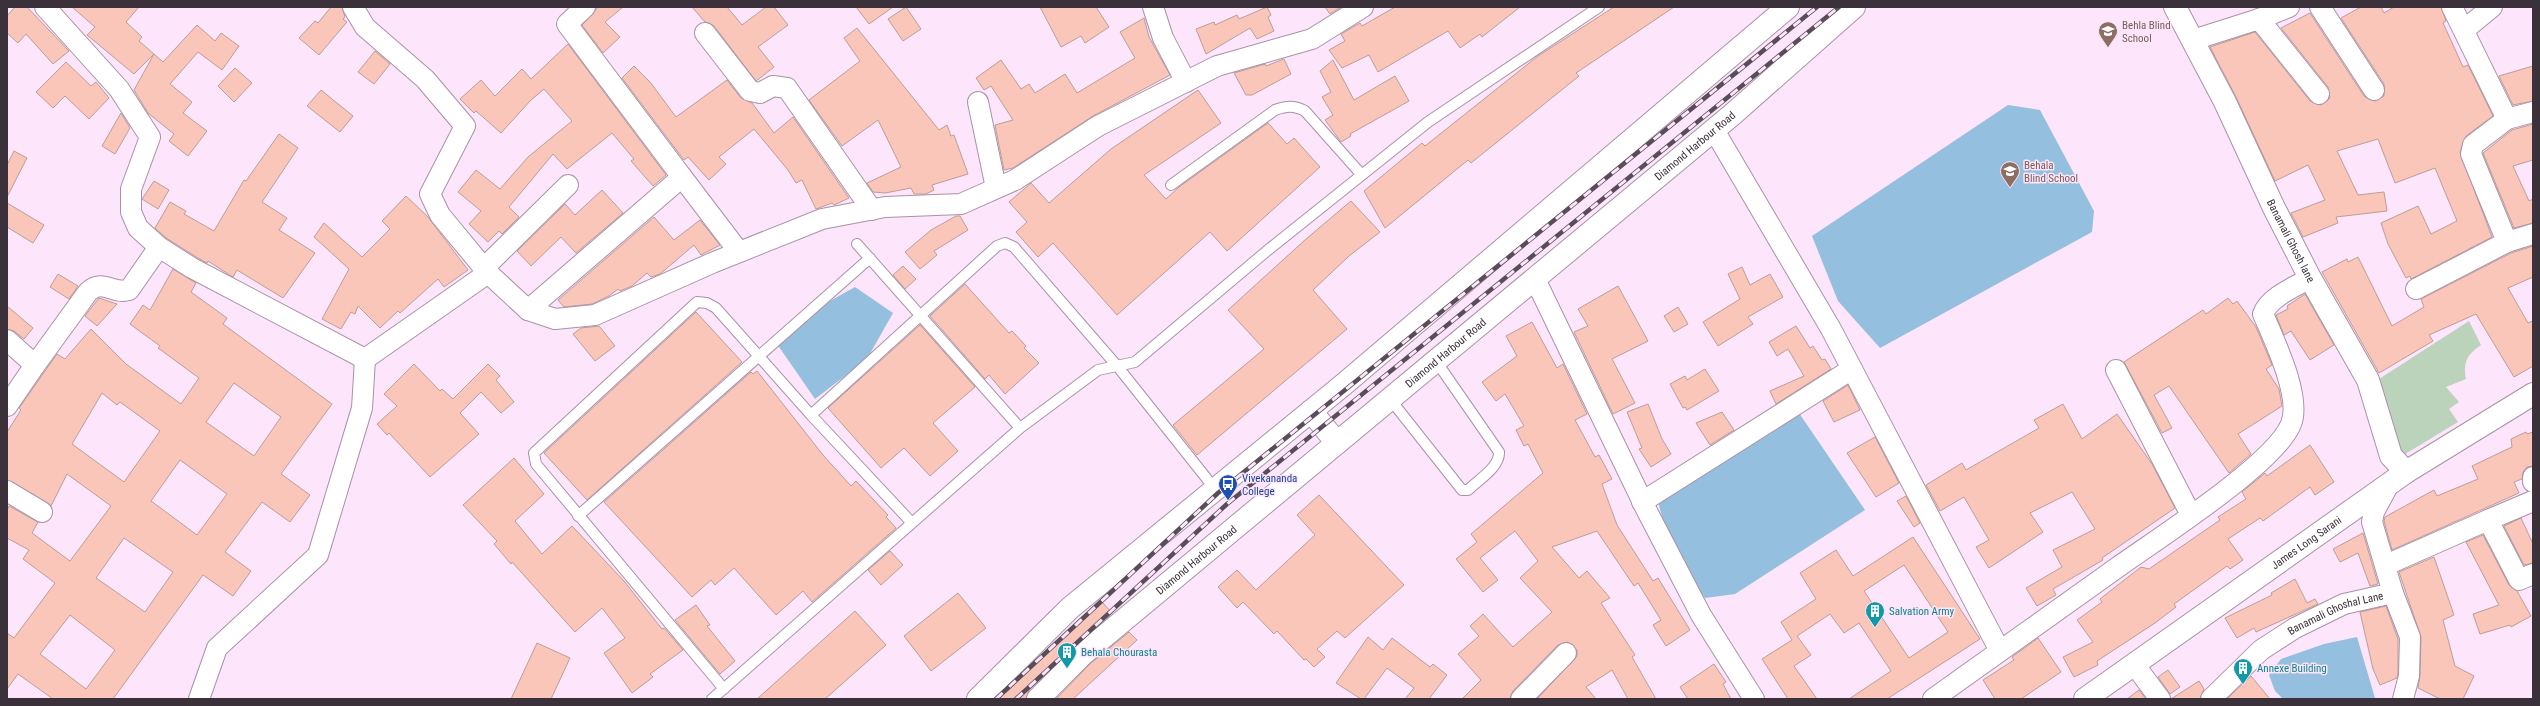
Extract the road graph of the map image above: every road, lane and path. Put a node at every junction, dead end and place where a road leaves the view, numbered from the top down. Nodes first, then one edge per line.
1 (45, 7) edge
2 (353, 7) edge
3 (585, 7) edge
4 (1153, 7) edge
5 (1363, 7) edge
6 (1599, 7) edge
7 (1788, 7) edge
8 (1854, 7) edge
9 (2175, 7) edge
10 (2320, 7) edge
11 (2452, 7) edge
12 (2492, 7) edge
13 (2274, 11) edge
14 (2464, 30) junction
15 (705, 33) dead end
16 (2193, 40) junction
17 (1186, 82) junction
18 (2374, 90) dead end
19 (2319, 94) dead end
20 (978, 102) dead end
21 (2533, 112) edge
22 (2507, 119) junction
23 (1714, 130) junction
24 (1361, 174) junction
25 (682, 177) junction
26 (568, 185) dead end
27 (1171, 185) dead end
28 (996, 188) junction
29 (872, 210) junction
30 (2533, 234) edge
31 (2507, 242) junction
32 (857, 244) dead end
33 (159, 247) junction
34 (739, 252) junction
35 (870, 258) junction
36 (486, 270) junction
37 (2310, 278) junction
38 (1535, 279) junction
39 (2416, 289) dead end
40 (528, 310) junction
41 (920, 315) junction
42 (7, 340) edge
43 (759, 356) junction
44 (365, 359) junction
45 (1436, 361) junction
46 (35, 365) junction
47 (1118, 367) junction
48 (1852, 369) junction
49 (2116, 370) dead end
50 (2533, 394) edge
51 (1390, 399) junction
52 (7, 406) edge
53 (1311, 411) junction
54 (811, 415) junction
55 (1020, 428) junction
56 (1337, 443) junction
57 (2406, 472) junction
58 (2533, 477) edge
59 (2533, 482) edge
60 (2389, 484) junction
61 (1215, 489) junction
62 (7, 491) edge
63 (2533, 501) edge
64 (1642, 502) junction
65 (42, 512) dead end
66 (2190, 515) junction
67 (578, 516) junction
68 (2488, 520) junction
69 (912, 523) junction
70 (2386, 565) junction
71 (2533, 574) edge
72 (2393, 593) junction
73 (2000, 651) junction
74 (1566, 653) dead end
75 (2134, 664) junction
76 (724, 690) junction
77 (199, 699) edge
78 (712, 699) edge
79 (978, 699) edge
80 (1038, 699) edge
81 (1521, 699) edge
82 (1754, 699) edge
83 (1934, 699) edge
84 (2085, 699) edge
85 (2160, 699) edge
86 (2211, 699) edge
87 (2403, 699) edge

1 - 33 street
2 - 36 street
3 - 25 street
4 - 17 street
5 - 17 street
6 - 24 lane
7 - 53 main road
8 - 23 main road, Diamond Harbour Road
9 - 16 main road, Banamali Ghosh lane
10 - 18 street
11 - 14 street
12 - 14 street
13 - 16 street
13 - 19 street
14 - 22 street
15 - 29 street
16 - 37 main road, Banamali Ghosh lane
17 - 28 street
20 - 28 street
21 - 22 street
22 - 31 street
23 - 38 main road, Diamond Harbour Road
23 - 48 street
24 - 27 lane
24 - 47 lane
25 - 34 street
25 - 40 street
26 - 36 street
28 - 29 street
29 - 34 street
30 - 31 street
31 - 39 street
32 - 35 lane
33 - 44 street
33 - 46 street
34 - 40 street
35 - 41 lane
35 - 43 lane
36 - 40 street
36 - 44 street
37 - 57 main road, Banamali Ghosh lane
37 - 66 street
38 - 45 main road, Diamond Harbour Road
38 - 64 street
41 - 47 lane
41 - 54 lane
41 - 55 lane
42 - 46 street
43 - 54 lane
43 - 67 lane
43 - 67 lane
44 - 77 street
45 - 51 main road, Diamond Harbour Road
45 - 51 lane
46 - 52 street
47 - 55 lane
47 - 61 lane
48 - 64 street
48 - 73 street
49 - 66 street
50 - 57 main road, James Long Sarani
51 - 56 main road, Diamond Harbour Road
53 - 56 main road
53 - 61 main road
54 - 69 lane
55 - 69 lane
56 - 80 main road, Diamond Harbour Road
57 - 60 main road, James Long Sarani
58 - 59 street
60 - 70 street, Banamali Ghoshal Lane
60 - 75 main road, James Long Sarani
61 - 79 main road
62 - 65 street
63 - 68 street
64 - 82 street
66 - 73 street
67 - 76 lane
68 - 70 street
68 - 71 street
69 - 76 lane
70 - 72 street, Banamali Ghoshal Lane
72 - 86 street, Banamali Ghoshal Lane
72 - 87 street
73 - 83 street
74 - 81 street
75 - 84 main road, James Long Sarani
75 - 85 street
76 - 78 lane

